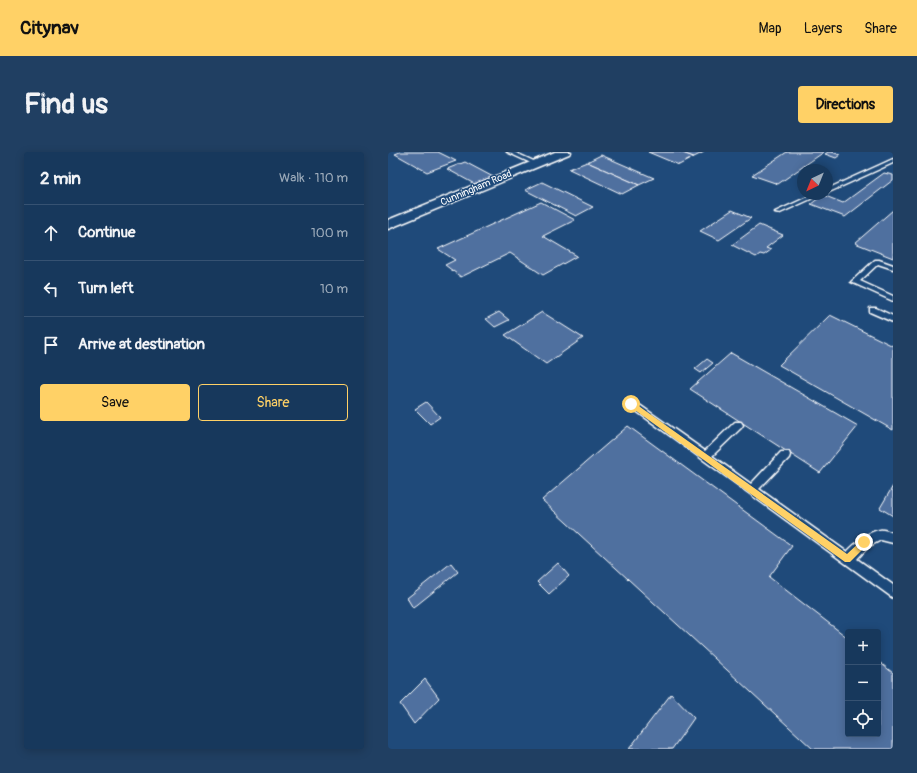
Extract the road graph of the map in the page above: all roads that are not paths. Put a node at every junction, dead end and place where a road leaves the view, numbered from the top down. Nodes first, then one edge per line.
1 (510, 152) edge
2 (565, 152) edge
3 (893, 161) edge
4 (535, 164) junction
5 (833, 188) edge
6 (805, 200) edge
7 (778, 212) dead end
8 (388, 225) edge
9 (893, 267) edge
10 (893, 299) edge
11 (873, 310) dead end
12 (893, 319) edge
13 (631, 404) dead end
14 (738, 424) dead end
15 (785, 455) dead end
16 (705, 457) junction
17 (752, 490) junction
18 (893, 538) edge
19 (848, 559) junction
20 (893, 592) edge

1 - 4 lane
2 - 4 street, Cunningham Road
3 - 5 lane
4 - 8 street, Cunningham Road
6 - 7 lane
9 - 10 lane
11 - 12 lane
13 - 16 lane
14 - 16 lane
15 - 17 lane
16 - 17 lane
17 - 19 lane
18 - 19 lane
19 - 20 lane

